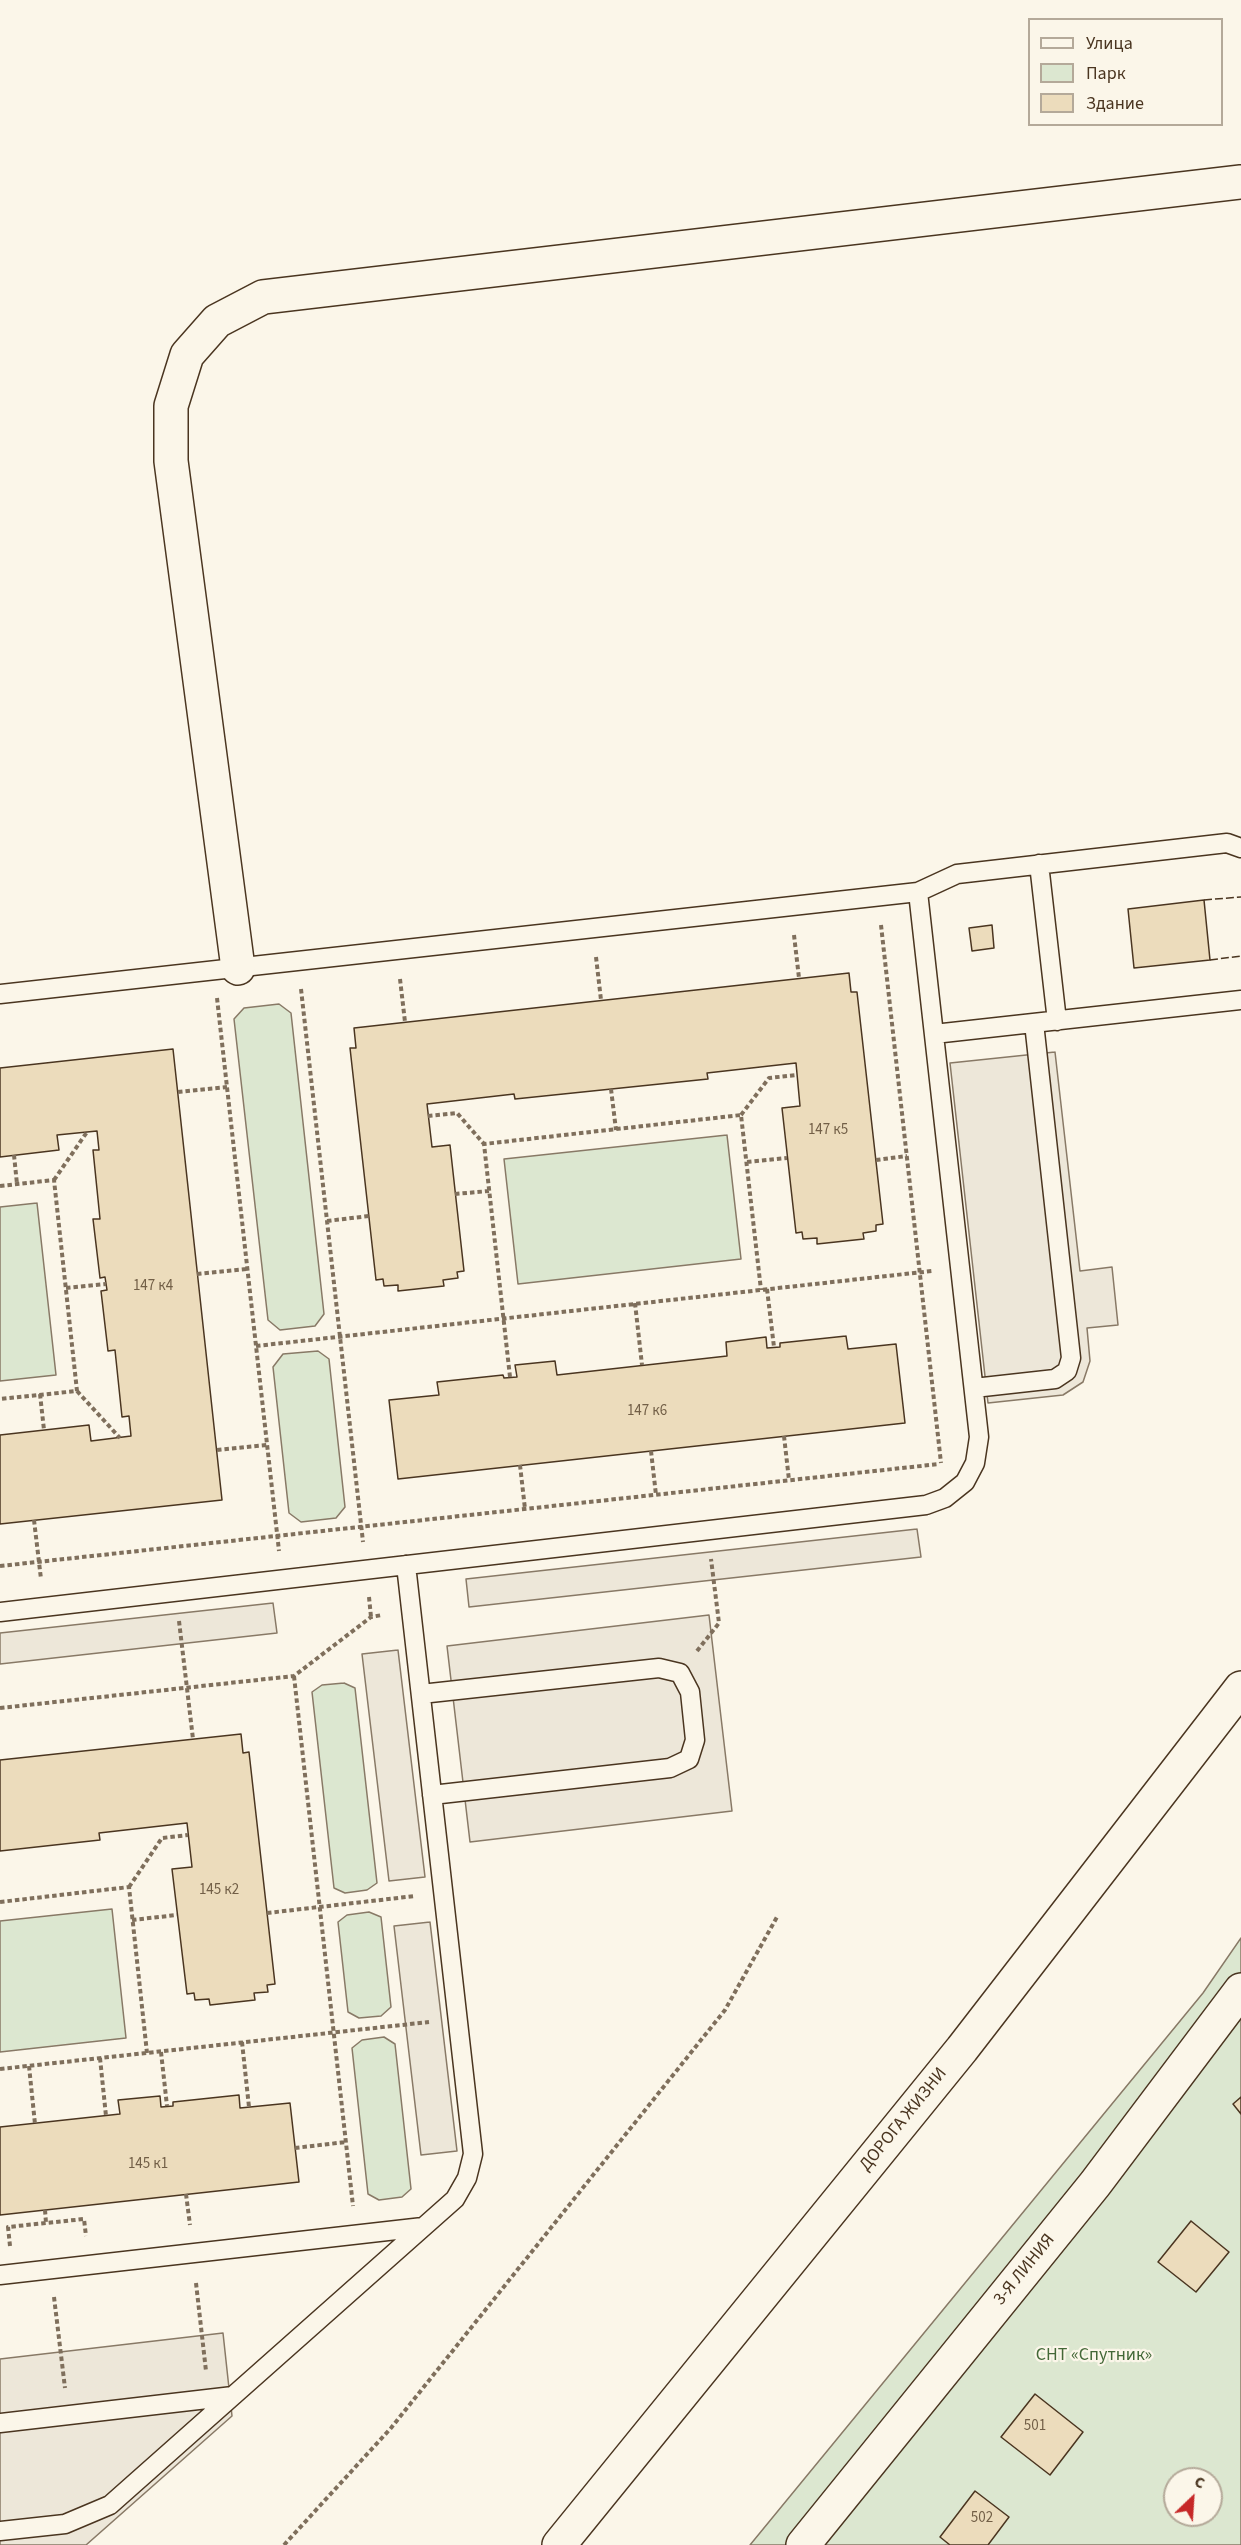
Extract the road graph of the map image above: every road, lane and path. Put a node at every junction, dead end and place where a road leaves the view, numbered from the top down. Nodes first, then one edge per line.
1 (1241, 182) edge
2 (1241, 848) edge
3 (1039, 864) junction
4 (918, 892) junction
5 (878, 897) junction
6 (794, 935) dead end
7 (596, 957) dead end
8 (298, 961) junction
9 (226, 970) junction
10 (799, 978) dead end
11 (400, 979) dead end
12 (0, 994) edge
13 (601, 1000) dead end
14 (1241, 1000) edge
15 (1057, 1021) junction
16 (405, 1022) dead end
17 (1034, 1023) junction
18 (934, 1034) junction
19 (797, 1075) dead end
20 (227, 1087) junction
21 (611, 1089) dead end
22 (178, 1092) dead end
23 (741, 1115) junction
24 (428, 1116) dead end
25 (616, 1130) junction
26 (87, 1132) dead end
27 (484, 1144) junction
28 (14, 1155) dead end
29 (907, 1156) junction
30 (787, 1158) dead end
31 (876, 1160) dead end
32 (747, 1162) junction
33 (54, 1180) junction
34 (17, 1184) junction
35 (0, 1186) edge
36 (489, 1191) junction
37 (455, 1194) dead end
38 (369, 1216) dead end
39 (327, 1221) junction
40 (960, 1267) junction
41 (247, 1269) junction
42 (920, 1272) junction
43 (197, 1274) dead end
44 (106, 1284) dead end
45 (66, 1288) junction
46 (767, 1289) junction
47 (761, 1290) junction
48 (635, 1304) junction
49 (504, 1318) junction
50 (340, 1336) junction
51 (256, 1346) junction
52 (774, 1347) dead end
53 (642, 1365) dead end
54 (510, 1377) dead end
55 (974, 1388) junction
56 (77, 1391) junction
57 (40, 1394) junction
58 (0, 1399) edge
59 (44, 1430) dead end
60 (784, 1436) dead end
61 (120, 1438) dead end
62 (267, 1445) junction
63 (217, 1450) dead end
64 (651, 1451) dead end
65 (941, 1464) junction
66 (520, 1465) dead end
67 (789, 1481) junction
68 (657, 1495) junction
69 (945, 1498) junction
70 (525, 1509) junction
71 (34, 1520) dead end
72 (361, 1527) junction
73 (708, 1530) junction
74 (277, 1536) junction
75 (39, 1562) junction
76 (406, 1565) junction
77 (0, 1566) edge
78 (365, 1570) junction
79 (282, 1579) junction
80 (176, 1592) junction
81 (44, 1607) junction
82 (0, 1612) edge
83 (412, 1612) junction
84 (371, 1617) junction
85 (680, 1673) junction
86 (294, 1676) junction
87 (187, 1687) junction
88 (1241, 1688) edge
89 (421, 1694) junction
90 (0, 1708) edge
91 (193, 1739) dead end
92 (432, 1795) junction
93 (188, 1835) dead end
94 (129, 1887) junction
95 (443, 1893) junction
96 (0, 1902) edge
97 (320, 1907) junction
98 (267, 1912) dead end
99 (177, 1915) dead end
100 (777, 1917) dead end
101 (132, 1920) junction
102 (1241, 1989) edge
103 (457, 2019) junction
104 (333, 2032) junction
105 (242, 2043) junction
106 (161, 2052) junction
107 (147, 2053) junction
108 (100, 2058) junction
109 (29, 2066) junction
110 (0, 2069) edge
111 (167, 2106) dead end
112 (249, 2107) dead end
113 (106, 2116) dead end
114 (35, 2124) dead end
115 (346, 2142) junction
116 (295, 2148) dead end
117 (186, 2194) dead end
118 (45, 2210) dead end
119 (46, 2223) junction
120 (423, 2228) junction
121 (356, 2235) junction
122 (193, 2253) junction
123 (89, 2265) junction
124 (51, 2269) junction
125 (7, 2274) edge
126 (233, 2396) junction
127 (209, 2398) junction
128 (68, 2415) junction
129 (0, 2423) edge
130 (0, 2531) edge
131 (284, 2545) edge
132 (559, 2545) edge
133 (803, 2545) edge

1 - 9 street
2 - 3 lane
3 - 4 lane
3 - 15 lane
4 - 5 lane
4 - 18 lane
5 - 8 lane
5 - 29 path
6 - 10 path
7 - 13 path
8 - 9 lane
8 - 39 path
9 - 12 lane
9 - 20 path
11 - 16 path
14 - 15 lane
15 - 17 lane
17 - 18 lane
17 - 55 lane
18 - 40 lane
19 - 23 path
20 - 22 path
20 - 41 path
21 - 25 path
23 - 25 path
23 - 32 path
24 - 27 path
25 - 27 path
26 - 33 path
27 - 36 path
28 - 34 path
29 - 31 path
29 - 42 path
30 - 32 path
32 - 47 path
33 - 34 path
33 - 45 path
34 - 35 path
36 - 37 path
36 - 49 path
38 - 39 path
39 - 50 path
40 - 42 path
40 - 55 lane
41 - 43 path
41 - 51 path
42 - 46 path
42 - 65 path
44 - 45 path
45 - 56 path
46 - 47 path
46 - 52 path
47 - 48 path
48 - 49 path
48 - 53 path
49 - 50 path
49 - 54 path
50 - 51 path
50 - 72 path
51 - 62 path
55 - 69 lane
56 - 57 path
56 - 61 path
57 - 58 path
57 - 59 path
60 - 67 path
62 - 63 path
62 - 74 path
64 - 68 path
65 - 67 path
65 - 69 path
66 - 70 path
67 - 68 path
68 - 70 path
69 - 73 lane
70 - 72 path
71 - 75 path
72 - 74 path
72 - 78 path
73 - 76 lane
73 - 85 path
74 - 75 path
74 - 79 path
75 - 77 path
75 - 81 path
76 - 78 lane
76 - 83 lane
78 - 79 lane
78 - 84 path
79 - 80 lane
80 - 81 lane
80 - 87 path
81 - 82 lane
83 - 84 path
83 - 89 lane
84 - 86 path
85 - 89 lane
85 - 92 lane
86 - 87 path
86 - 97 path
87 - 90 path
87 - 91 path
88 - 132 street, ДОРОГА ЖИЗНИ
89 - 92 lane
92 - 95 lane
93 - 94 path
94 - 96 path
94 - 101 path
95 - 97 path
95 - 103 lane
97 - 98 path
97 - 104 path
99 - 101 path
100 - 131 path
101 - 107 path
102 - 133 street, 3-Я ЛИНИЯ
103 - 104 path
103 - 120 lane
104 - 105 path
104 - 115 path
105 - 106 path
105 - 112 path
106 - 107 path
106 - 111 path
107 - 108 path
108 - 109 path
108 - 113 path
109 - 110 path
109 - 114 path
115 - 116 path
115 - 121 path
117 - 122 path
118 - 119 path
119 - 123 path
119 - 125 path
120 - 121 lane
120 - 126 lane
121 - 122 lane
122 - 123 lane
122 - 127 path
123 - 124 lane
124 - 125 lane
124 - 128 path
126 - 127 lane
126 - 130 lane
127 - 128 lane
128 - 129 lane

